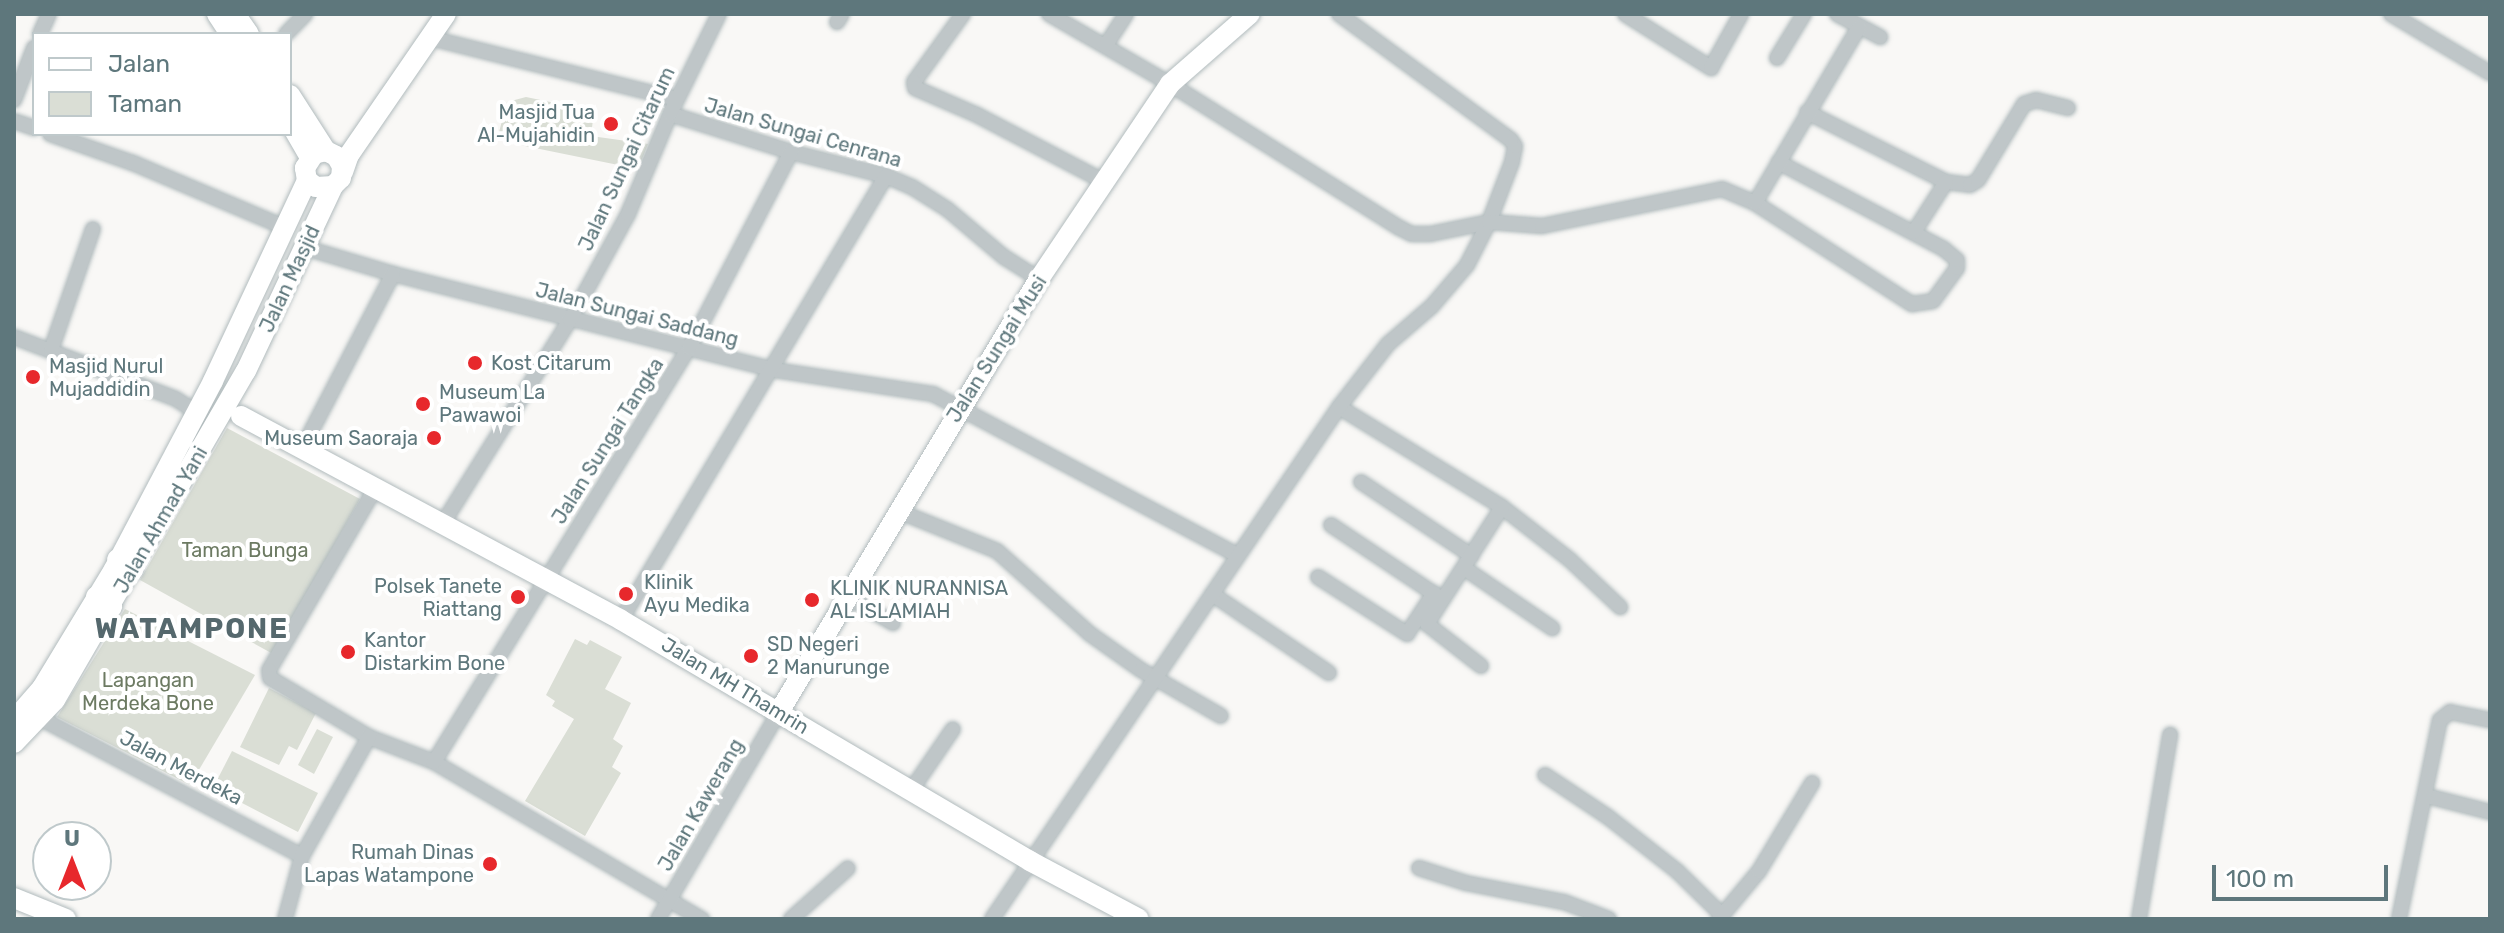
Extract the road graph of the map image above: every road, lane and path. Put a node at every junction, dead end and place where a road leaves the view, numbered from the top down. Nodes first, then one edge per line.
1 (217, 14) edge
2 (235, 14) edge
3 (305, 14) edge
4 (446, 14) edge
5 (719, 14) edge
6 (963, 14) edge
7 (1049, 14) edge
8 (1126, 14) edge
9 (1250, 14) edge
10 (1339, 14) edge
11 (1625, 14) edge
12 (1741, 14) edge
13 (1804, 14) edge
14 (1837, 14) edge
15 (2391, 14) edge
16 (1859, 27) junction
17 (229, 32) edge
18 (248, 32) edge
19 (288, 32) edge
20 (1880, 37) dead end
21 (430, 38) junction
22 (1106, 45) junction
23 (32, 53) edge
24 (1777, 58) dead end
25 (2490, 73) edge
26 (1170, 84) junction
27 (677, 99) junction
28 (14, 100) edge
29 (2068, 108) dead end
30 (1807, 112) junction
31 (670, 114) junction
32 (296, 123) edge
33 (56, 136) edge
34 (791, 152) junction
35 (1778, 162) junction
36 (333, 163) junction
37 (886, 176) junction
38 (1105, 182) junction
39 (1946, 182) junction
40 (1755, 203) junction
41 (1489, 222) junction
42 (284, 227) junction
43 (93, 229) dead end
44 (1914, 232) junction
45 (306, 248) junction
46 (393, 274) junction
47 (1039, 279) junction
48 (570, 320) junction
49 (14, 337) edge
50 (689, 348) junction
51 (51, 350) junction
52 (774, 370) junction
53 (246, 371) joint
54 (218, 372) junction
55 (236, 390) junction
56 (962, 406) junction
57 (1339, 407) junction
58 (191, 408) junction
59 (241, 416) junction
60 (219, 421) junction
61 (303, 447) junction
62 (1361, 482) dead end
63 (376, 487) junction
64 (1502, 507) junction
65 (898, 511) junction
66 (443, 523) junction
67 (1331, 525) dead end
68 (1237, 555) junction
69 (1468, 562) junction
70 (126, 564) junction
71 (1318, 577) dead end
72 (545, 579) junction
73 (1212, 594) junction
74 (1438, 596) junction
75 (848, 597) junction
76 (1620, 607) dead end
77 (621, 620) junction
78 (893, 623) dead end
79 (1552, 628) dead end
80 (1481, 666) dead end
81 (1329, 673) dead end
82 (1156, 677) junction
83 (779, 712) junction
84 (22, 714) edge
85 (1221, 716) dead end
86 (2490, 720) edge
87 (953, 729) dead end
88 (2170, 735) dead end
89 (369, 737) junction
90 (14, 743) edge
91 (434, 762) junction
92 (1545, 775) dead end
93 (1812, 783) dead end
94 (910, 792) junction
95 (2427, 796) junction
96 (2490, 812) edge
97 (302, 856) junction
98 (1030, 861) junction
99 (848, 868) dead end
100 (1419, 868) dead end
101 (14, 898) edge
102 (670, 900) junction
103 (1721, 917) edge
104 (61, 918) edge
105 (285, 919) edge
106 (658, 919) edge
107 (702, 919) edge
108 (791, 919) edge
109 (992, 919) edge
110 (1139, 919) edge
111 (1609, 919) edge
112 (2139, 919) edge
113 (2399, 919) edge

1 - 17 main road
2 - 18 main road
3 - 19 street
4 - 21 main road, Jalan Masjid
5 - 27 street, Jalan Sungai Citarum
6 - 38 street
7 - 22 street
8 - 22 street
9 - 26 main road, Jalan Sungai Musi
10 - 41 street
11 - 12 street
13 - 24 street
14 - 16 street
15 - 25 street
16 - 20 street
16 - 30 street
21 - 27 street, Jalan Sungai Cenrana
21 - 36 main road, Jalan Masjid
22 - 26 street
23 - 28 street
26 - 38 main road, Jalan Sungai Musi
26 - 41 street
27 - 31 street, Jalan Sungai Citarum
29 - 39 street
30 - 35 street
30 - 39 street
31 - 34 street, Jalan Sungai Cenrana
31 - 48 street, Jalan Sungai Citarum
32 - 36 main road
33 - 42 street
34 - 37 street, Jalan Sungai Cenrana
34 - 50 street, Jalan Sungai Tangka
35 - 40 street
35 - 44 street
36 - 42 main road, Jalan Masjid
36 - 45 main road, Jalan Masjid
37 - 47 street, Jalan Sungai Cenrana
37 - 52 street
38 - 47 main road, Jalan Sungai Musi
39 - 44 street
40 - 41 street
40 - 44 street
41 - 57 street
42 - 54 main road, Jalan Masjid
43 - 51 street
45 - 46 street, Jalan Sungai Saddang
45 - 53 main road, Jalan Masjid
46 - 48 street, Jalan Sungai Saddang
46 - 61 street
47 - 56 main road, Jalan Sungai Musi
48 - 50 street, Jalan Sungai Saddang
48 - 66 street, Jalan Sungai Citarum
49 - 51 street
50 - 52 street, Jalan Sungai Saddang
50 - 72 street, Jalan Sungai Tangka
51 - 58 street
52 - 56 street, Jalan Sungai Saddang
52 - 77 street
53 - 55 main road, Jalan Ahmad Yani
54 - 55 main road
54 - 58 main road, Jalan Ahmad Yani
55 - 59 main road
55 - 60 main road, Jalan Ahmad Yani
56 - 65 main road, Jalan Sungai Musi
56 - 68 street, Jalan Sungai Saddang
57 - 64 street
57 - 68 street
58 - 60 main road
58 - 70 main road, Jalan Ahmad Yani
59 - 60 main road
59 - 61 main road, Jalan MH Thamrin
60 - 70 main road, Jalan Ahmad Yani
61 - 63 main road, Jalan MH Thamrin
62 - 69 street
63 - 66 main road, Jalan MH Thamrin
63 - 89 street
64 - 69 street
64 - 76 street
65 - 75 main road, Jalan Sungai Musi
65 - 82 street
66 - 72 main road, Jalan MH Thamrin
67 - 74 street
68 - 73 street
69 - 74 street
69 - 79 street
70 - 84 main road, Jalan Ahmad Yani
71 - 74 street
72 - 77 main road, Jalan MH Thamrin
72 - 91 street, Jalan Sungai Tangka
73 - 81 street
73 - 82 street
74 - 80 street
75 - 78 street
75 - 83 main road, Jalan Sungai Musi
77 - 83 main road, Jalan MH Thamrin
82 - 85 street
82 - 98 street
83 - 94 main road, Jalan MH Thamrin
83 - 102 street, Jalan Kawerang
84 - 90 main road, Jalan Ahmad Yani
84 - 97 street, Jalan Merdeka
86 - 95 street
87 - 94 street
88 - 112 street
89 - 91 street
89 - 97 street
91 - 102 street
92 - 103 street
93 - 103 street
94 - 98 main road, Jalan MH Thamrin
95 - 96 street
95 - 113 street
97 - 105 street
98 - 109 street
98 - 110 main road, Jalan MH Thamrin
99 - 108 street
100 - 111 street
101 - 104 main road
102 - 106 street, Jalan Kawerang
102 - 107 street

